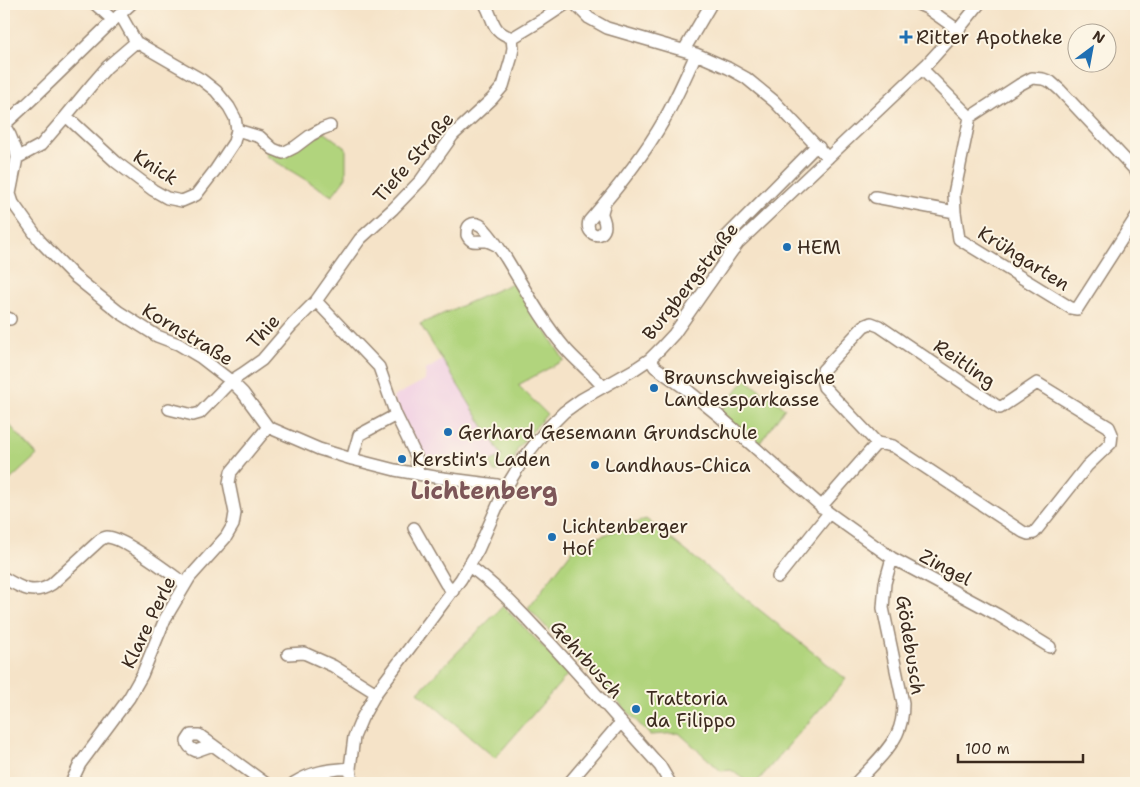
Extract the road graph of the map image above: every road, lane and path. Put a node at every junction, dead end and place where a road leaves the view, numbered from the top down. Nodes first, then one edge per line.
1 (95, 4) edge
2 (132, 4) edge
3 (484, 4) edge
4 (566, 4) edge
5 (575, 4) edge
6 (711, 4) edge
7 (918, 4) edge
8 (979, 4) edge
9 (116, 17) junction
10 (958, 30) junction
11 (507, 36) junction
12 (136, 42) junction
13 (684, 50) junction
14 (696, 54) junction
15 (922, 68) junction
16 (66, 116) junction
17 (970, 117) junction
18 (4, 125) edge
19 (330, 126) dead end
20 (237, 130) junction
21 (819, 147) junction
22 (17, 158) junction
23 (828, 158) junction
24 (1136, 171) edge
25 (875, 197) dead end
26 (605, 202) dead end
27 (955, 212) junction
28 (1136, 217) edge
29 (498, 246) dead end
30 (734, 249) junction
31 (316, 301) junction
32 (650, 360) junction
33 (231, 381) junction
34 (603, 387) junction
35 (170, 409) dead end
36 (396, 415) junction
37 (268, 427) junction
38 (877, 443) junction
39 (352, 459) junction
40 (418, 474) junction
41 (505, 489) junction
42 (825, 510) junction
43 (414, 528) dead end
44 (892, 558) junction
45 (470, 566) junction
46 (778, 577) dead end
47 (4, 578) edge
48 (185, 584) junction
49 (453, 591) junction
50 (1050, 648) dead end
51 (288, 654) dead end
52 (376, 693) junction
53 (621, 722) junction
54 (213, 745) dead end
55 (350, 768) junction
56 (307, 779) edge
57 (71, 783) edge
58 (265, 783) edge
59 (294, 783) edge
60 (352, 783) edge
61 (569, 783) edge
62 (670, 783) edge
63 (856, 783) edge

1 - 9 street
2 - 9 street
3 - 11 street
4 - 11 street
5 - 13 street
6 - 13 street
7 - 10 street
8 - 10 street, Burgbergstraße
9 - 12 street
9 - 18 street
10 - 15 street, Burgbergstraße
11 - 31 street, Tiefe Straße
12 - 16 street
12 - 20 street
13 - 14 street
14 - 21 street
14 - 26 street
15 - 17 street
15 - 23 street, Burgbergstraße
16 - 20 street, Knick
16 - 22 street
17 - 24 street
17 - 27 street, Krühgarten
18 - 22 street, Kornstraße
19 - 20 street
21 - 23 street
21 - 30 street
22 - 33 street, Kornstraße
23 - 30 street, Burgbergstraße
25 - 27 street
27 - 28 street, Krühgarten
29 - 34 street
30 - 32 street, Burgbergstraße
31 - 33 street, Thie
31 - 36 street
32 - 34 street, Burgbergstraße
32 - 42 street, Zingel
33 - 35 street, Thie
33 - 37 street, Kornstraße
34 - 41 street, Burgbergstraße
36 - 39 street
36 - 40 street
37 - 39 street
37 - 48 street, Klare Perle
38 - 38 street, Reitling
38 - 42 street
39 - 40 street
40 - 41 street
41 - 45 street, Burgbergstraße
42 - 44 street, Zingel
42 - 46 street
43 - 49 street
44 - 50 street, Zingel
44 - 63 street, Gödebusch
45 - 49 street, Burgbergstraße
45 - 53 street, Gehrbusch
47 - 48 street
48 - 57 street, Klare Perle
49 - 52 street, Burgbergstraße
51 - 52 street
52 - 55 street, Burgbergstraße
53 - 61 street
53 - 62 street, Gehrbusch
54 - 58 street
55 - 56 street
55 - 60 street, Burgbergstraße
56 - 59 street

